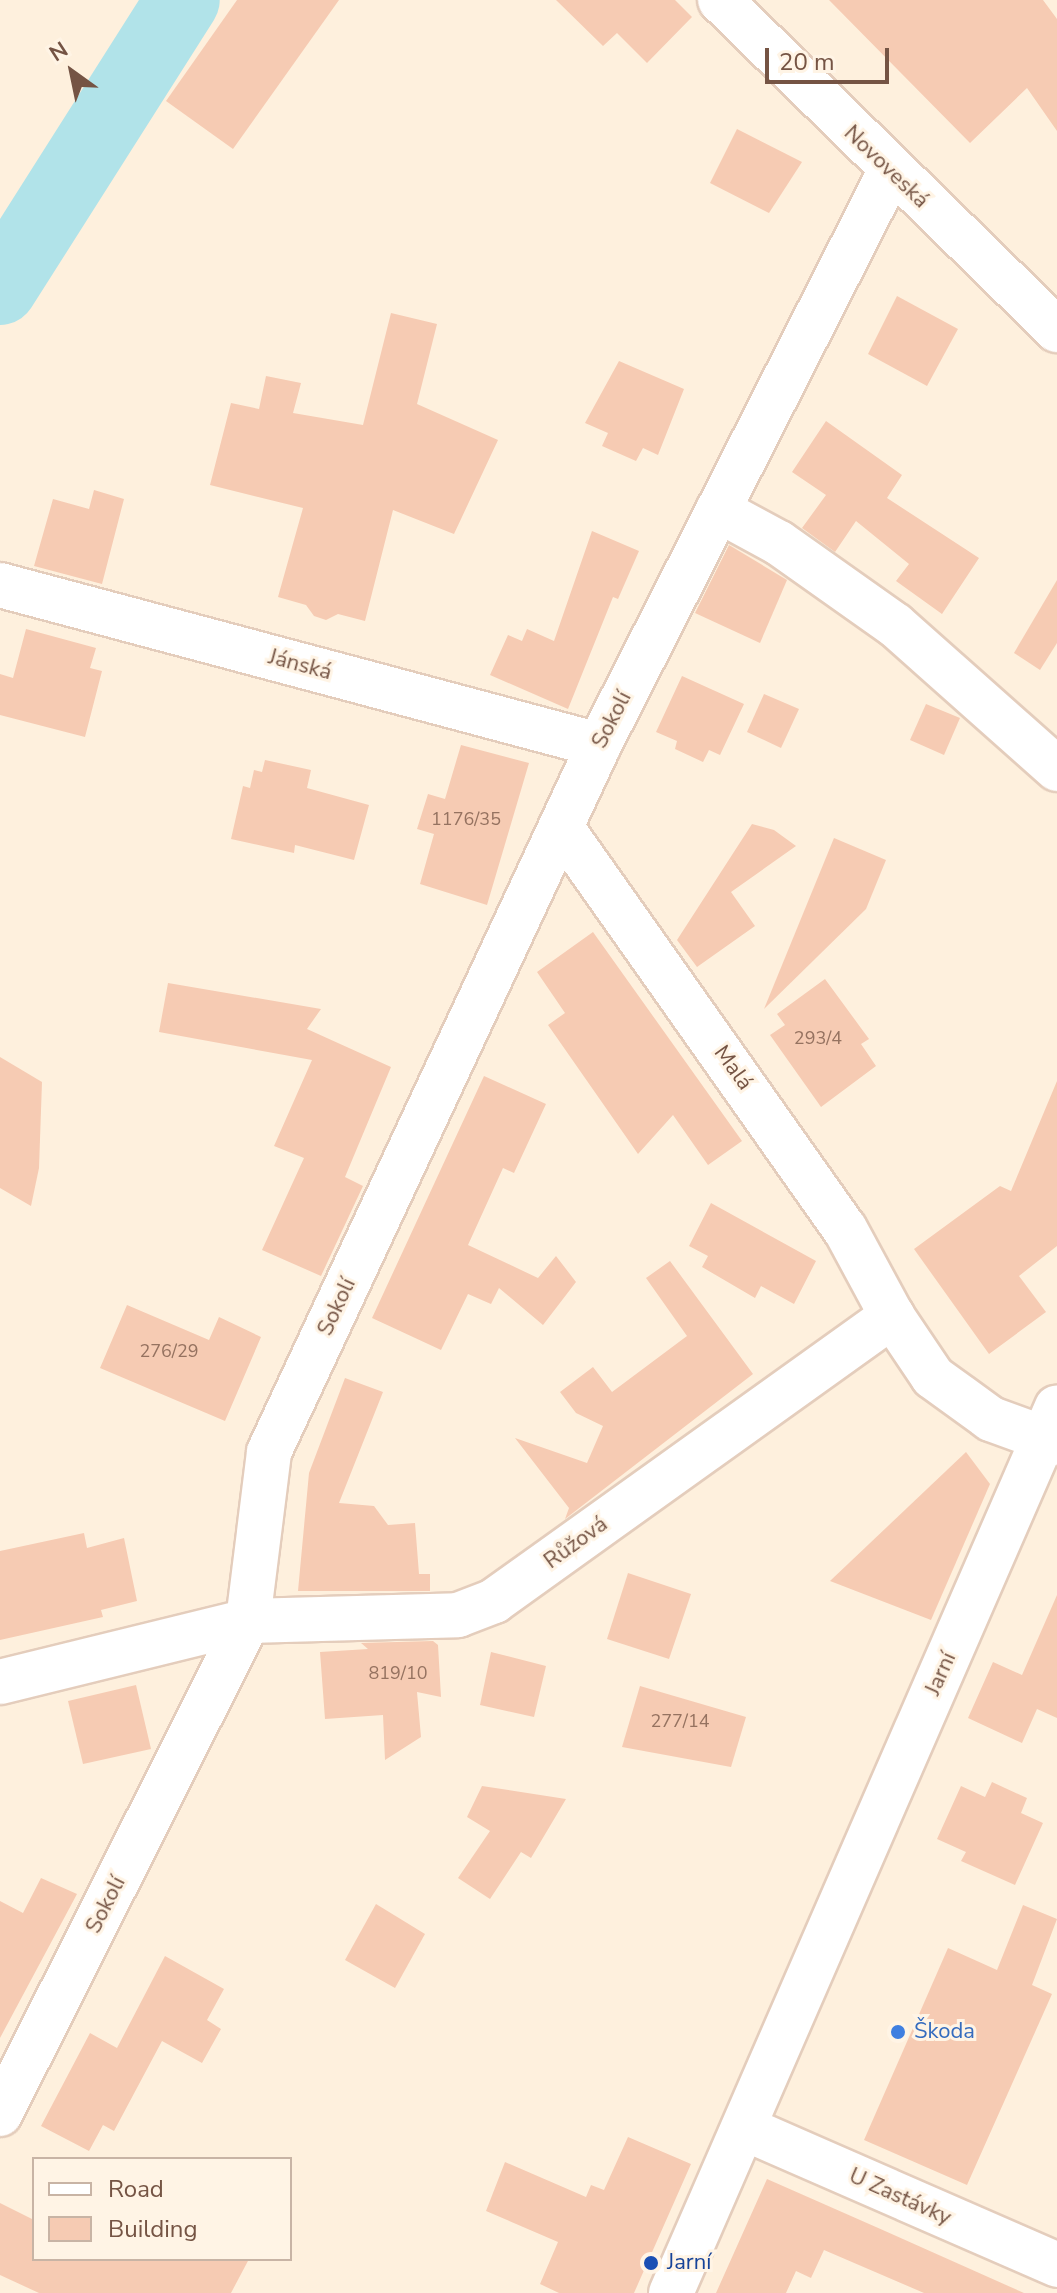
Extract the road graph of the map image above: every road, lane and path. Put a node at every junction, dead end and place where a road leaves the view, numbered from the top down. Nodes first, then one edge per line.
1 (720, 0) edge
2 (890, 172) junction
3 (1057, 330) edge
4 (718, 510) junction
5 (0, 585) edge
6 (599, 745) junction
7 (1057, 769) edge
8 (561, 827) junction
9 (892, 1316) junction
10 (1052, 1430) edge
11 (248, 1621) junction
12 (0, 1682) edge
13 (0, 2114) edge
14 (744, 2128) junction
15 (1057, 2265) edge
16 (671, 2293) edge

1 - 2 street, Novoveská
2 - 3 street, Novoveská
2 - 4 street, Sokolí
4 - 6 street, Sokolí
4 - 7 street
5 - 6 street, Jánská
6 - 8 street, Sokolí
8 - 9 street, Malá
8 - 11 street, Sokolí
9 - 10 street
9 - 11 street, Růžová
10 - 14 street, Jarní
11 - 12 street, Růžová
11 - 13 street, Sokolí
14 - 15 street, U Zastávky
14 - 16 street, Jarní

